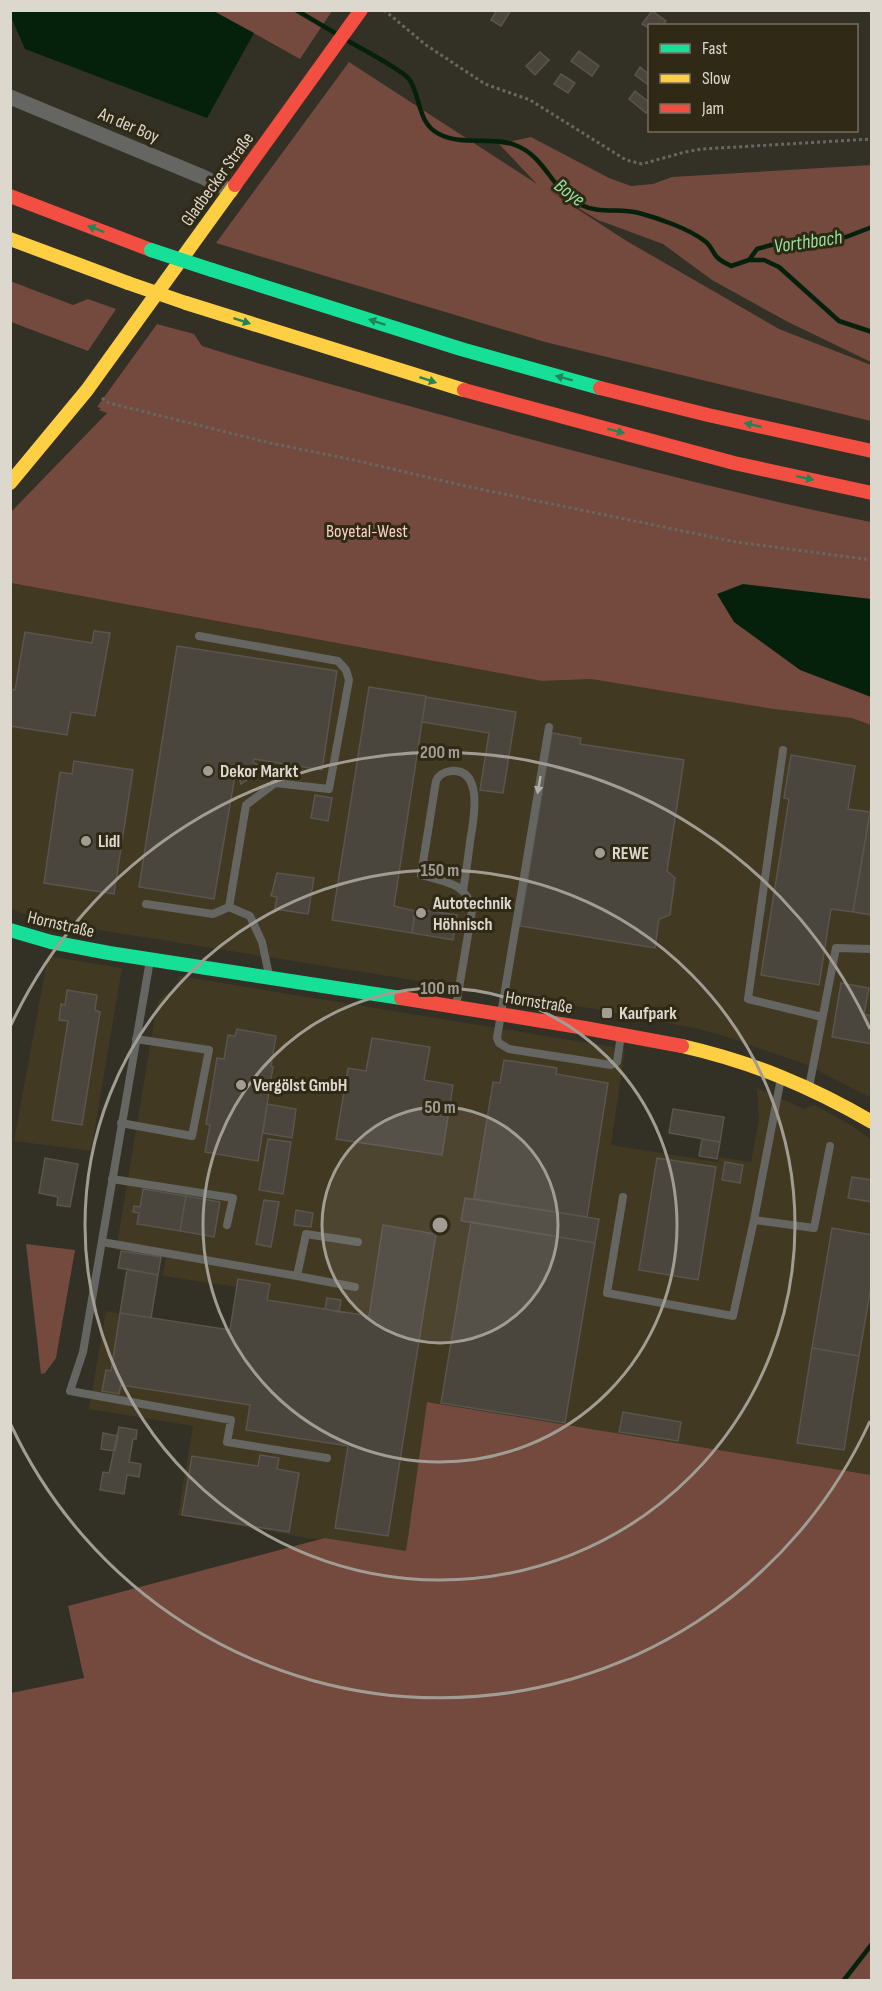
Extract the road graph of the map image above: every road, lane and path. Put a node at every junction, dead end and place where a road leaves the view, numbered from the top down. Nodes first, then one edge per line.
1 (361, 10) edge
2 (384, 10) edge
3 (10, 97) edge
4 (872, 139) edge
5 (231, 191) junction
6 (10, 196) edge
7 (10, 238) edge
8 (87, 390) junction
9 (872, 451) edge
10 (10, 483) edge
11 (872, 493) edge
12 (872, 560) edge
13 (199, 636) dead end
14 (549, 727) dead end
15 (783, 750) dead end
16 (464, 890) junction
17 (146, 904) dead end
18 (229, 907) junction
19 (10, 930) edge
20 (872, 950) edge
21 (150, 959) junction
22 (269, 977) junction
23 (456, 1007) junction
24 (501, 1014) junction
25 (822, 1017) junction
26 (621, 1035) junction
27 (136, 1039) junction
28 (781, 1076) junction
29 (808, 1088) junction
30 (872, 1122) edge
31 (121, 1123) junction
32 (830, 1146) dead end
33 (112, 1179) junction
34 (623, 1197) dead end
35 (754, 1220) junction
36 (227, 1225) dead end
37 (102, 1242) junction
38 (358, 1242) dead end
39 (297, 1276) junction
40 (355, 1287) dead end
41 (327, 1458) dead end

1 - 5 main road, Gladbecker Straße
2 - 4 path
3 - 5 street, An der Boy
5 - 8 main road, Gladbecker Straße
9 -> 6 main road, bridge
7 -> 11 main road, bridge
8 - 10 main road, Gladbecker Straße
8 - 12 path
13 - 18 lane
14 -> 24 lane
15 - 25 lane
16 - 16 lane
16 - 23 lane
17 - 18 lane
18 - 22 lane
19 - 21 main road, Hornstraße
20 - 25 lane
21 - 22 main road, Hornstraße
21 - 27 lane
22 - 23 main road, Hornstraße
23 - 24 main road, Hornstraße
24 - 26 main road, Hornstraße
24 - 26 lane
25 - 29 lane
26 - 28 main road, Hornstraße
27 - 31 lane
27 - 31 lane
28 - 29 main road, Hornstraße
28 - 35 lane
29 - 30 main road, Hornstraße
31 - 33 lane
32 - 35 lane
33 - 36 lane
33 - 37 lane
34 - 35 lane
37 - 39 lane
37 - 41 lane
38 - 39 lane
39 - 40 lane

